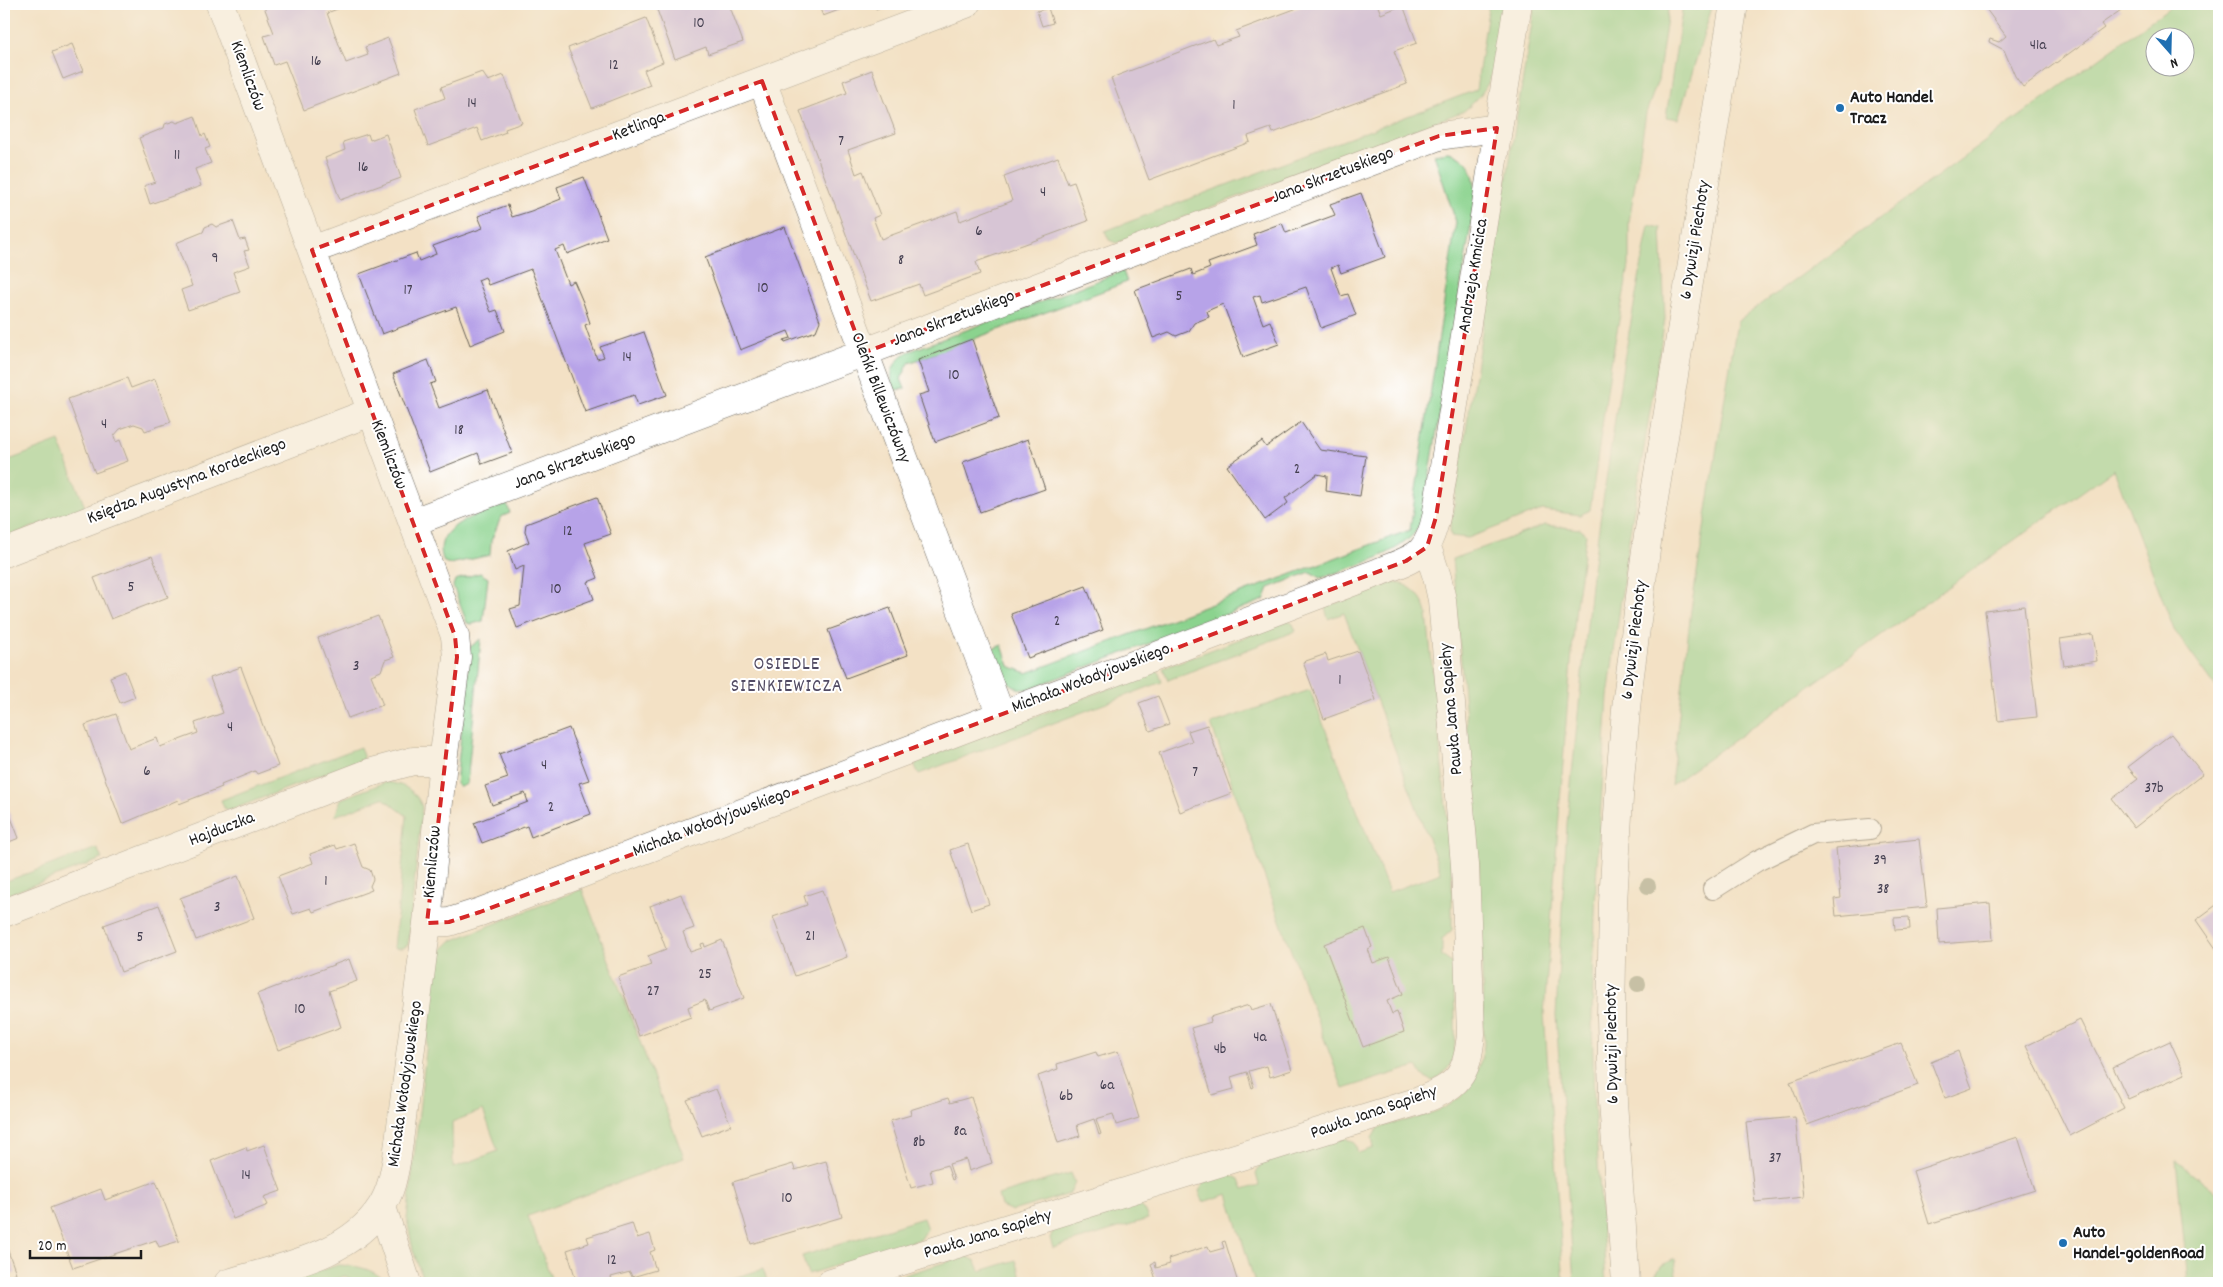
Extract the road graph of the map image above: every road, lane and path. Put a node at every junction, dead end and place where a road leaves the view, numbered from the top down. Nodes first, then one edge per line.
1 (220, 4) edge
2 (966, 4) edge
3 (1518, 4) edge
4 (1734, 4) edge
5 (762, 81) junction
6 (1498, 128) junction
7 (312, 250) junction
8 (863, 353) junction
9 (371, 412) junction
10 (413, 522) junction
11 (1427, 547) junction
12 (4, 553) edge
13 (1000, 713) junction
14 (443, 761) junction
15 (1870, 829) dead end
16 (1713, 889) dead end
17 (4, 913) edge
18 (427, 923) junction
19 (382, 1207) junction
20 (228, 1283) edge
21 (407, 1283) edge
22 (831, 1283) edge
23 (1626, 1283) edge

1 - 7 street, Kiemliczów
2 - 5 street, Ketlinga
3 - 6 street, Andrzeja Kmicica
4 - 23 street, 6 Dywizji Piechoty
5 - 7 street, Ketlinga
5 - 8 street, Oleńki Billewiczówny
6 - 8 street, Jana Skrzetuskiego
6 - 11 street, Andrzeja Kmicica
7 - 9 street, Kiemliczów
8 - 10 street, Jana Skrzetuskiego
8 - 13 street, Oleńki Billewiczówny
9 - 10 street, Kiemliczów
9 - 12 street, Księdza Augustyna Kordeckiego
10 - 14 street, Kiemliczów
11 - 13 street, Michała Wołodyjowskiego
11 - 22 street, Pawła Jana Sapiehy
13 - 18 street, Michała Wołodyjowskiego
14 - 17 street, Hajduczka
14 - 18 street, Kiemliczów
15 - 16 lane
18 - 19 street, Michała Wołodyjowskiego
19 - 20 street, Michała Wołodyjowskiego
19 - 21 street

